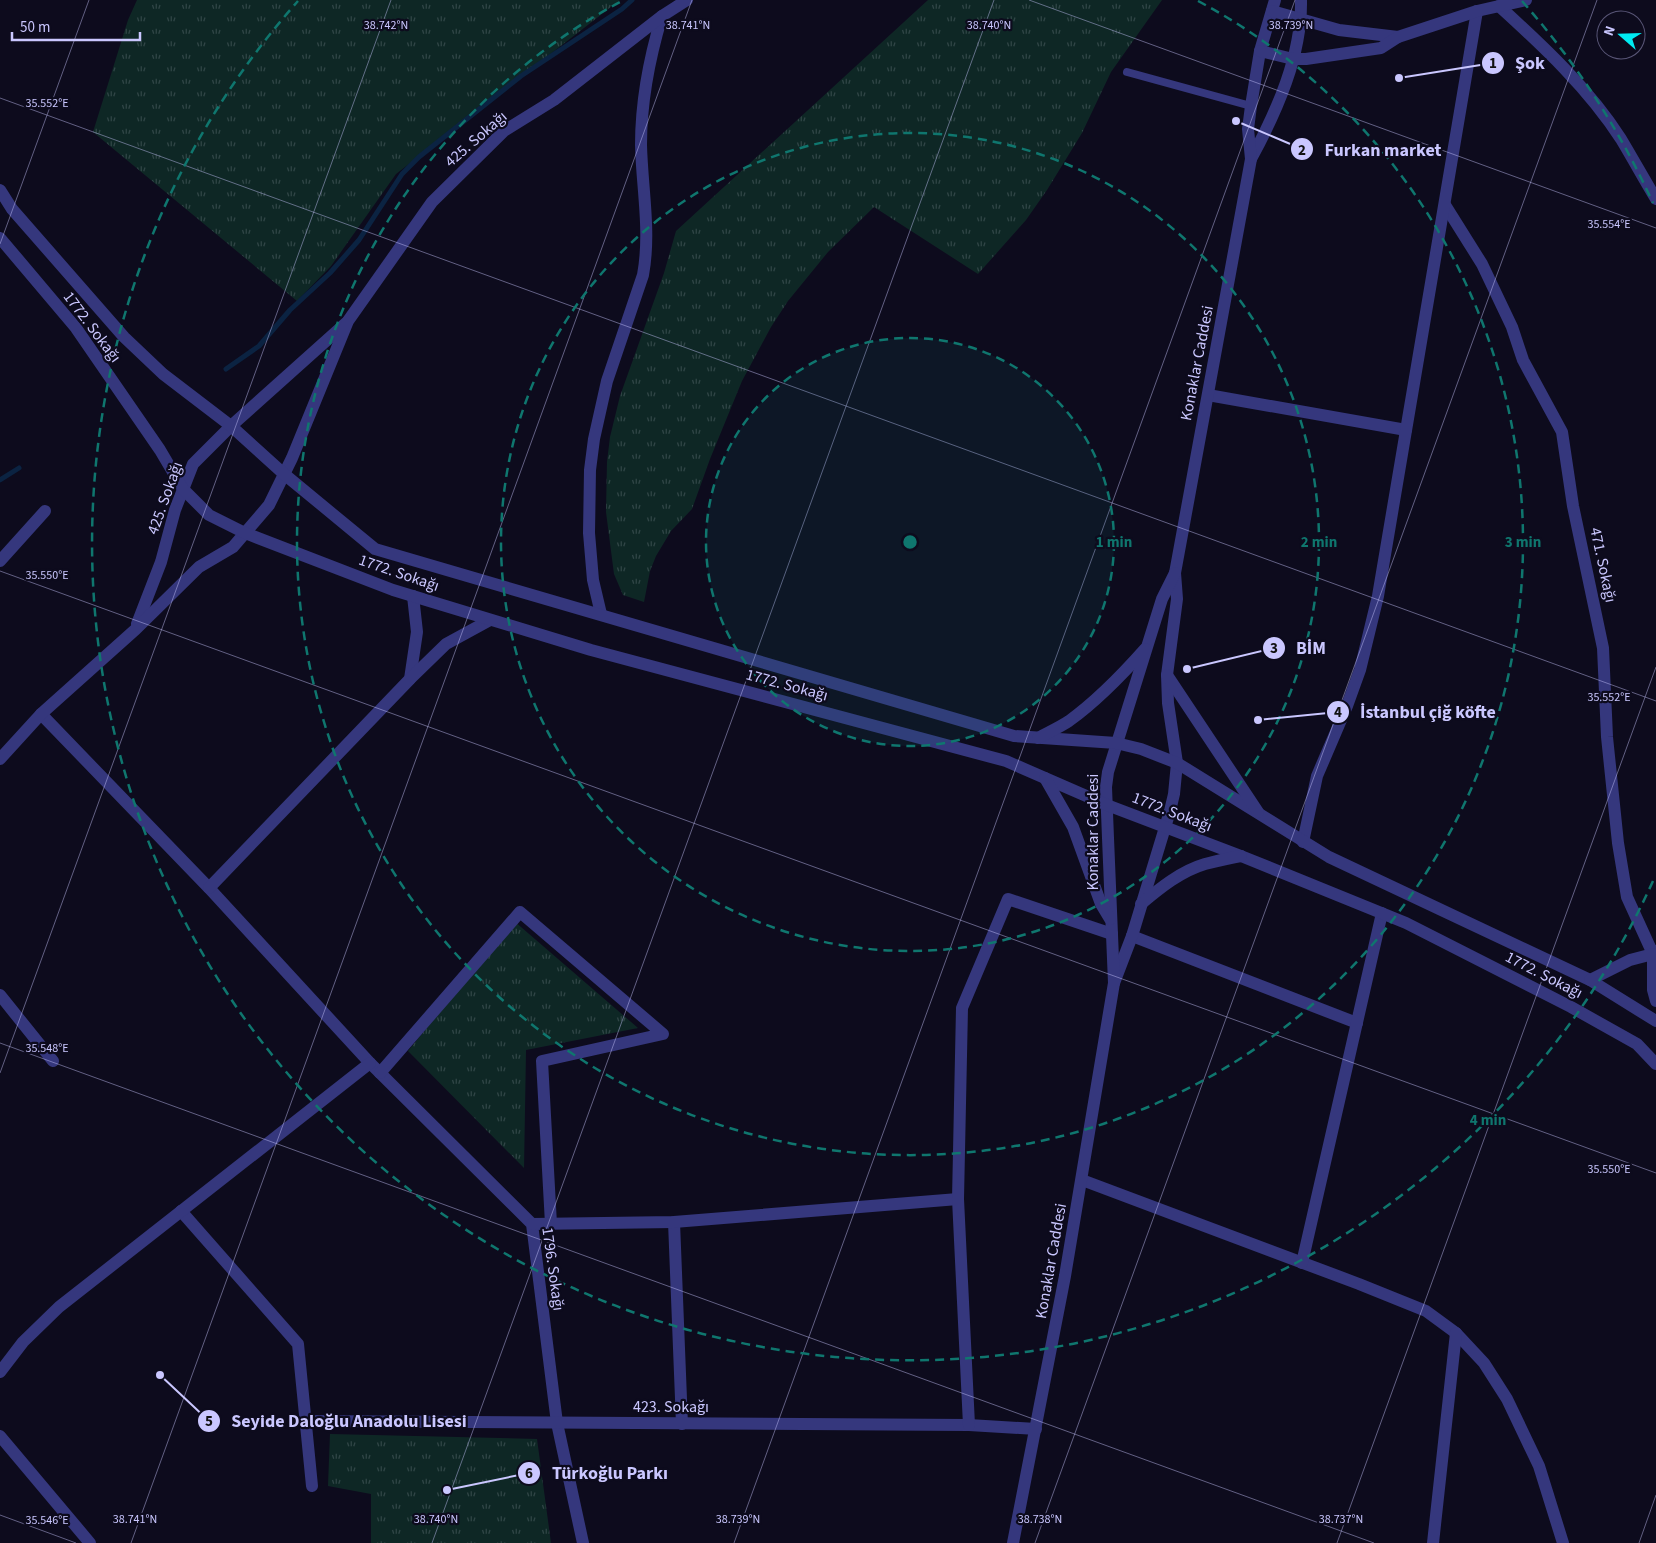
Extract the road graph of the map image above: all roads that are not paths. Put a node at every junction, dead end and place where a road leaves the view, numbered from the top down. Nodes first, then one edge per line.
1 (687, 0) edge
2 (1301, 0) edge
3 (1526, 0) edge
4 (1273, 5) edge
5 (1499, 6) junction
6 (1477, 11) junction
7 (662, 16) junction
8 (1301, 18) junction
9 (1398, 37) junction
10 (1260, 51) junction
11 (1293, 59) junction
12 (1126, 72) dead end
13 (1251, 106) junction
14 (1251, 159) junction
15 (0, 190) edge
16 (1656, 199) edge
17 (1445, 205) junction
18 (0, 238) edge
19 (348, 321) junction
20 (1208, 394) junction
21 (231, 426) junction
22 (1406, 430) junction
23 (284, 474) junction
24 (183, 490) junction
25 (45, 511) dead end
26 (245, 533) junction
27 (0, 561) edge
28 (1175, 573) junction
29 (413, 596) junction
30 (600, 614) junction
31 (490, 620) junction
32 (136, 629) junction
33 (1145, 649) junction
34 (1167, 675) junction
35 (410, 679) junction
36 (41, 714) junction
37 (1038, 738) junction
38 (1116, 744) junction
39 (0, 759) edge
40 (1177, 763) junction
41 (1045, 778) junction
42 (1107, 805) junction
43 (1261, 816) junction
44 (1166, 826) junction
45 (1303, 842) junction
46 (1241, 856) junction
47 (209, 888) junction
48 (1141, 904) junction
49 (1382, 913) junction
50 (1110, 919) junction
51 (1112, 934) junction
52 (1132, 936) junction
53 (1655, 953) edge
54 (1590, 980) junction
55 (1114, 983) junction
56 (0, 995) edge
57 (1656, 1001) edge
58 (1656, 1021) edge
59 (1357, 1023) junction
60 (53, 1061) dead end
61 (370, 1063) junction
62 (1656, 1064) edge
63 (380, 1073) junction
64 (1082, 1180) junction
65 (958, 1199) junction
66 (181, 1211) junction
67 (674, 1222) junction
68 (532, 1224) junction
69 (551, 1224) junction
70 (1302, 1263) junction
71 (1456, 1334) junction
72 (0, 1372) edge
73 (305, 1421) junction
74 (557, 1423) junction
75 (682, 1424) junction
76 (969, 1425) junction
77 (1036, 1429) junction
78 (0, 1436) edge
79 (312, 1486) dead end
80 (90, 1543) edge
81 (583, 1543) edge
82 (1013, 1543) edge
83 (1433, 1543) edge
84 (1563, 1543) edge

1 - 7 street, 425. Sokağı
2 - 8 street, Konaklar Caddesi
3 - 5 street
4 - 8 street
4 - 10 street, Konaklar Caddesi
5 - 6 street
5 - 16 street
6 - 9 street
6 - 17 street
7 - 19 street, 425. Sokağı
7 - 30 street
8 - 9 street
8 - 11 street, Konaklar Caddesi
9 - 11 street
10 - 11 street
10 - 13 street, Konaklar Caddesi
11 - 14 street, Konaklar Caddesi
12 - 13 lane
13 - 14 street, Konaklar Caddesi
14 - 20 street, Konaklar Caddesi
15 - 21 street, 1772. Sokağı
17 - 22 street
17 - 53 street, 471. Sokağı
18 - 24 street, 1772. Sokağı
19 - 21 street, 425. Sokağı
19 - 23 street, 425. Sokağı
20 - 22 street
20 - 28 street, Konaklar Caddesi
21 - 23 street, 1772. Sokağı
21 - 24 street, 425. Sokağı
22 - 45 street
23 - 26 street, 425. Sokağı
23 - 30 street, 1772. Sokağı
24 - 26 street, 1772. Sokağı
24 - 32 street, 425. Sokağı
25 - 27 street
26 - 29 street, 1772. Sokağı
26 - 32 street, 425. Sokağı
28 - 33 street, Konaklar Caddesi
28 - 34 street, Konaklar Caddesi
29 - 31 street, 1772. Sokağı
29 - 35 street
30 - 37 street, 1772. Sokağı
31 - 35 street
31 - 41 street, 1772. Sokağı
32 - 36 street, 425. Sokağı
33 - 37 street
33 - 38 street, Konaklar Caddesi
34 - 40 street, Konaklar Caddesi
34 - 43 street
35 - 47 street
36 - 39 street, 425. Sokağı
36 - 47 street, 1796. Sokağı
37 - 38 street, 1772. Sokağı
38 - 40 street, 1772. Sokağı
38 - 42 street, Konaklar Caddesi
40 - 43 street, 1772. Sokağı
40 - 44 street, Konaklar Caddesi
41 - 42 street, 1772. Sokağı
41 - 50 street
42 - 44 street, 1772. Sokağı
42 - 50 street, Konaklar Caddesi
43 - 45 street, 1772. Sokağı
44 - 46 street, 1772. Sokağı
44 - 48 street, Konaklar Caddesi
45 - 54 street, 1772. Sokağı
46 - 48 street
46 - 49 street, 1772. Sokağı
47 - 61 street, 1796. Sokağı
48 - 52 street, Konaklar Caddesi
49 - 59 street
49 - 62 street, 1772. Sokağı
50 - 51 street, Konaklar Caddesi
51 - 55 street, Konaklar Caddesi
51 - 65 street
52 - 55 street, Konaklar Caddesi
52 - 59 street
53 - 54 street
53 - 57 street
54 - 58 street, 1772. Sokağı
55 - 64 street, Konaklar Caddesi
56 - 60 street
59 - 70 street
61 - 63 street, 1796. Sokağı
61 - 66 street
63 - 68 street, 1796. Sokağı
63 - 69 street
64 - 70 street
64 - 77 street, Konaklar Caddesi
65 - 67 street
65 - 76 street
66 - 72 street
66 - 73 street
67 - 69 street
67 - 75 street
68 - 69 street
68 - 74 street, 1796. Sokağı
70 - 71 street
71 - 83 street
71 - 84 street
73 - 74 street, 423. Sokağı
73 - 79 street
74 - 75 street, 423. Sokağı
74 - 81 street, 1796. Sokağı
75 - 76 street, 423. Sokağı
76 - 77 street, 423. Sokağı
77 - 82 street, Konaklar Caddesi
78 - 80 street

